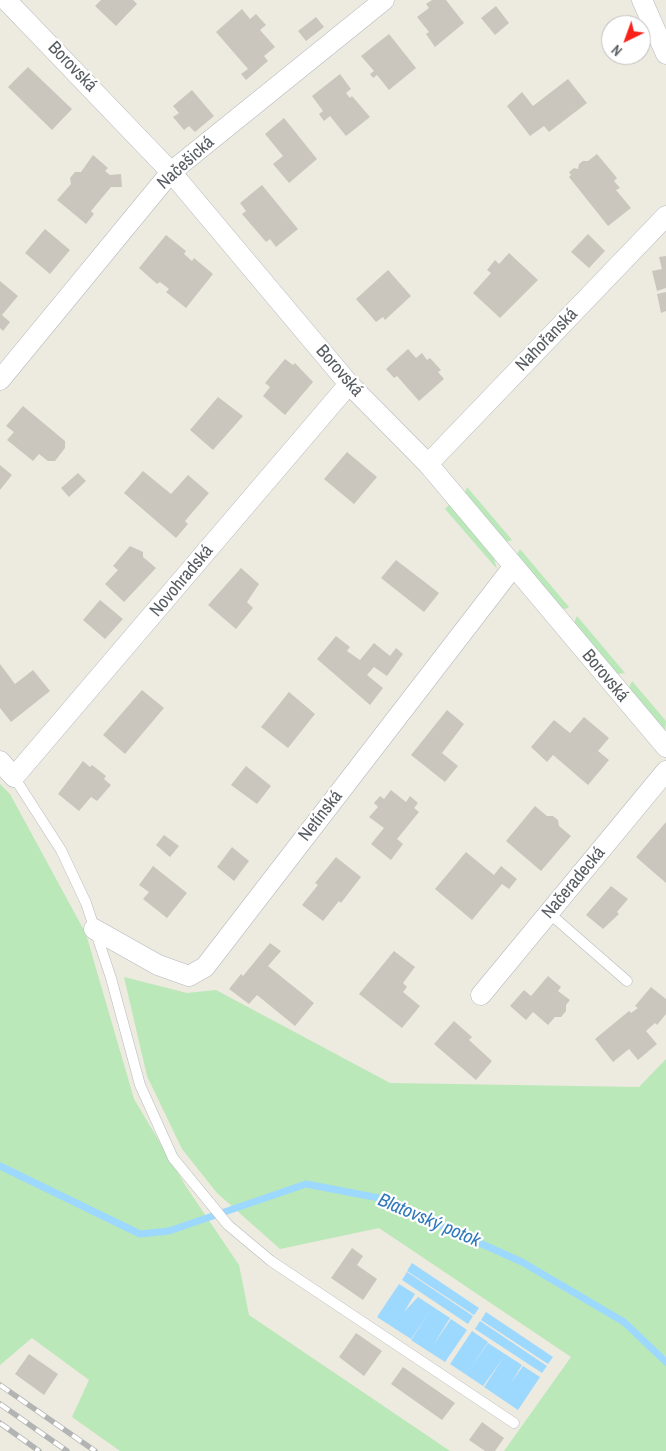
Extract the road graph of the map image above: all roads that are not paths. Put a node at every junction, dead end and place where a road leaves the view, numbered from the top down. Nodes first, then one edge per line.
1 (6, 0) edge
2 (384, 0) edge
3 (642, 0) edge
4 (666, 54) edge
5 (171, 172) junction
6 (666, 216) edge
7 (0, 380) edge
8 (349, 384) junction
9 (428, 464) junction
10 (513, 567) junction
11 (666, 747) edge
12 (0, 761) edge
13 (666, 772) edge
14 (14, 777) junction
15 (549, 913) junction
16 (94, 929) junction
17 (627, 981) dead end
18 (481, 995) dead end
19 (514, 1423) dead end

1 - 5 street, Borovská
2 - 5 street, Načešická
3 - 4 street
5 - 7 street, Načešická
5 - 8 street, Borovská
6 - 9 street, Nahořanská
8 - 9 street, Borovská
8 - 14 street, Novohradská
9 - 10 street, Borovská
10 - 11 street, Borovská
10 - 16 street, Netínská
12 - 14 street
13 - 15 street, Načeradecká
14 - 16 lane
15 - 17 lane
15 - 18 street, Načeradecká
16 - 19 lane

